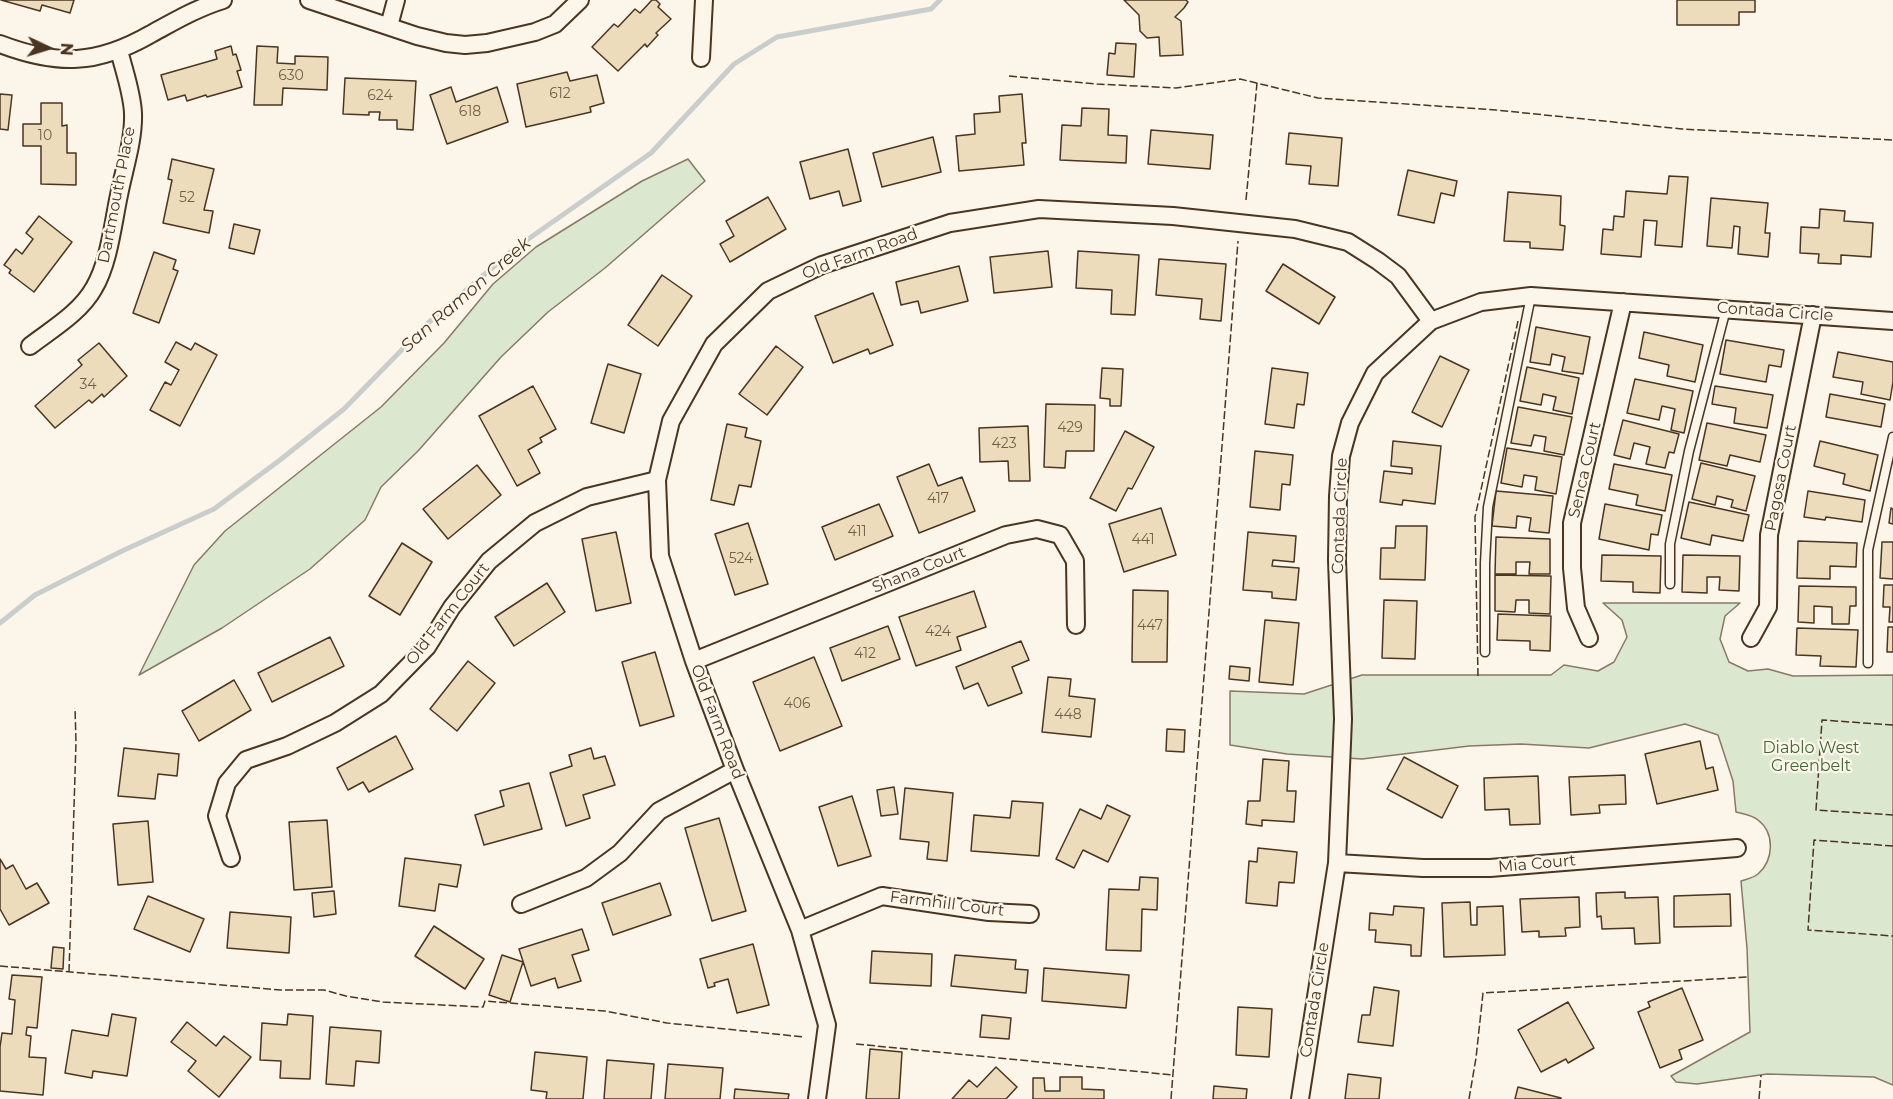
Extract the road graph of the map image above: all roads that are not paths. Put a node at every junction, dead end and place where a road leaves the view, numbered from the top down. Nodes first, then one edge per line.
1 (223, 0) edge
2 (309, 0) edge
3 (396, 0) edge
4 (580, 0) edge
5 (704, 0) edge
6 (388, 26) junction
7 (0, 44) edge
8 (119, 50) junction
9 (700, 58) dead end
10 (1531, 296) junction
11 (1623, 302) junction
12 (1726, 309) junction
13 (1813, 315) junction
14 (1431, 321) junction
15 (1893, 321) edge
16 (30, 346) dead end
17 (1893, 437) edge
18 (657, 480) junction
19 (1670, 584) dead end
20 (1076, 625) dead end
21 (1589, 638) dead end
22 (1750, 638) dead end
23 (1485, 652) dead end
24 (694, 661) junction
25 (1868, 663) dead end
26 (735, 770) junction
27 (1737, 848) dead end
28 (231, 858) dead end
29 (1337, 863) junction
30 (521, 904) dead end
31 (1030, 914) dead end
32 (800, 930) junction
33 (817, 1099) edge
34 (1300, 1099) edge

1 - 8 street
2 - 6 street
3 - 6 street
4 - 6 street
5 - 9 street
7 - 8 street
8 - 16 street, Dartmouth Place
10 - 11 street, Contada Circle
10 - 14 street, Contada Circle
10 - 23 lane
11 - 12 street, Contada Circle
11 - 21 street, Senca Court
12 - 13 street, Contada Circle
12 - 19 lane
13 - 15 street, Contada Circle
13 - 22 street, Pagosa Court
14 - 18 street, Old Farm Road
14 - 29 street, Contada Circle
17 - 25 lane
18 - 24 street, Old Farm Road
18 - 28 street, Old Farm Court
20 - 24 street, Shana Court
24 - 26 street, Old Farm Road
26 - 30 street
26 - 32 street, Old Farm Road
27 - 29 street, Mia Court
29 - 34 street, Contada Circle
31 - 32 street, Farmhill Court
32 - 33 street, Old Farm Road

